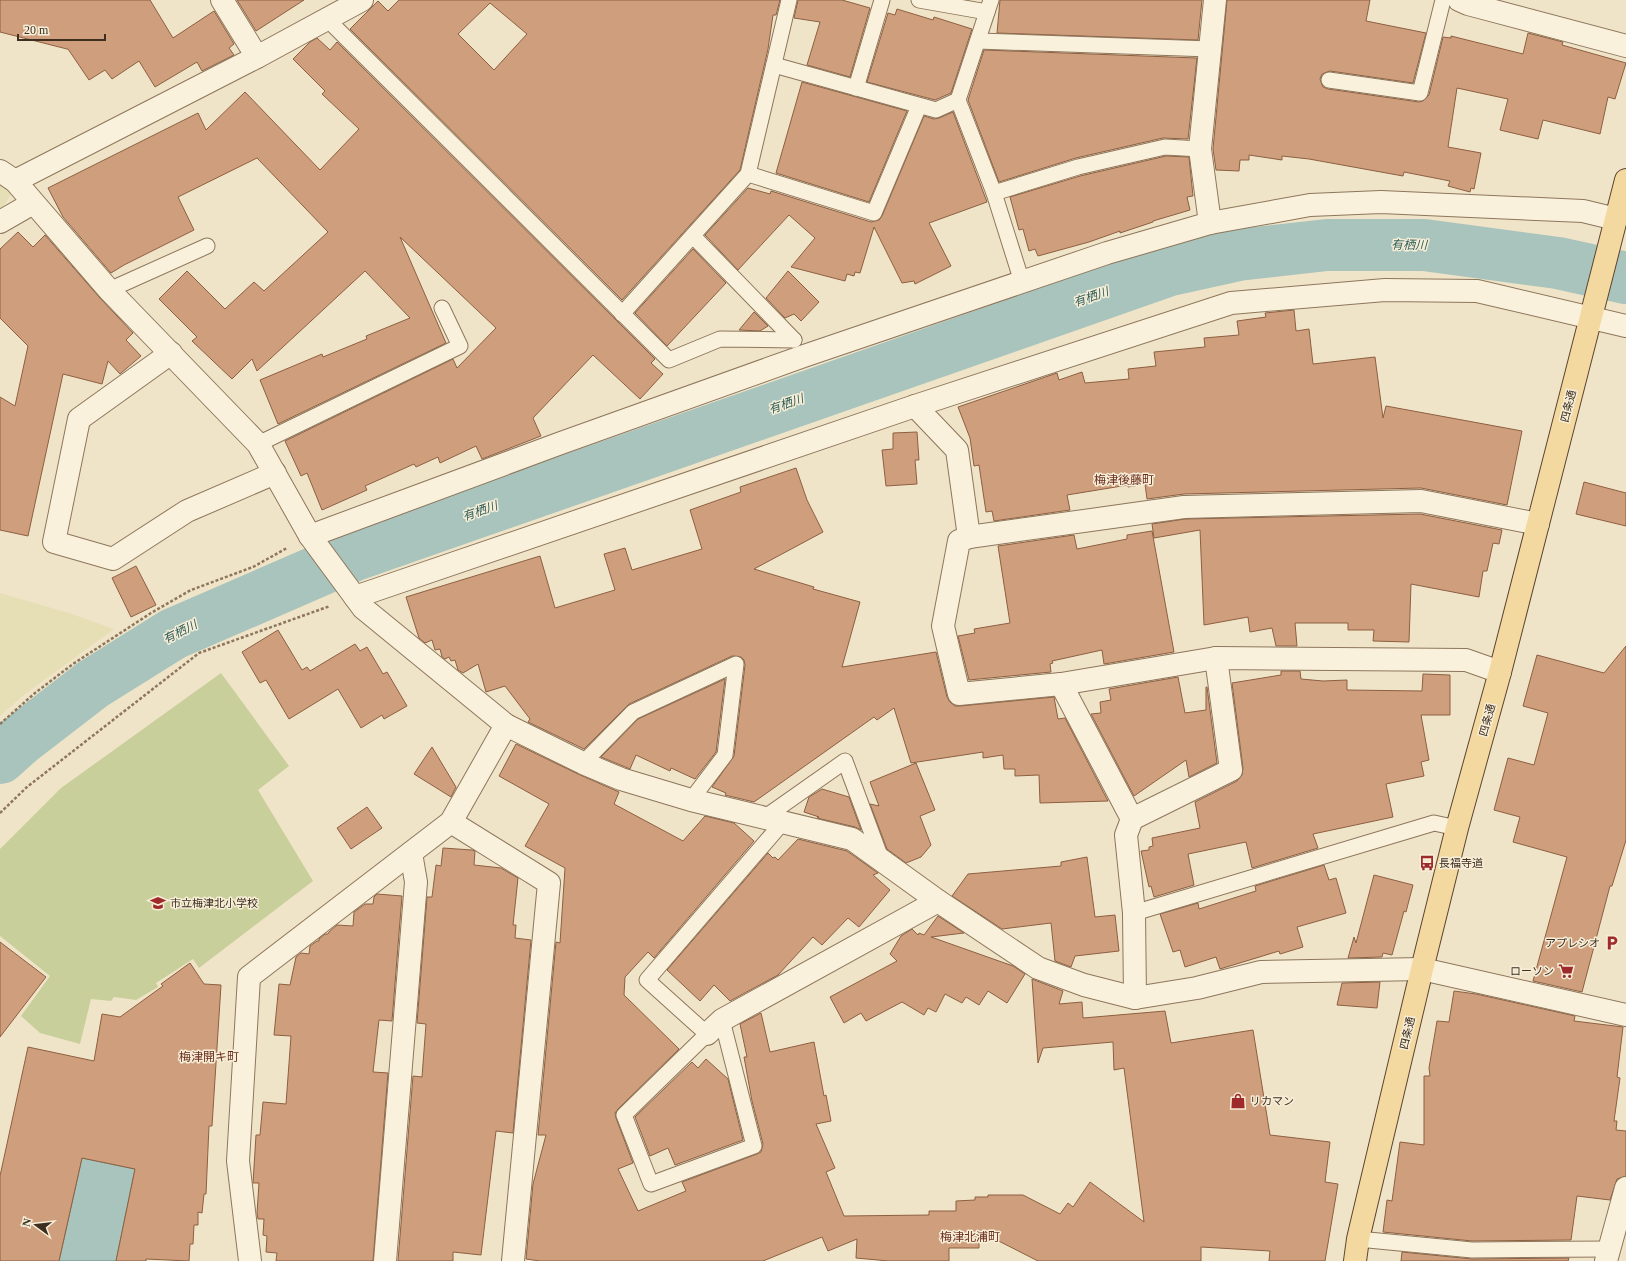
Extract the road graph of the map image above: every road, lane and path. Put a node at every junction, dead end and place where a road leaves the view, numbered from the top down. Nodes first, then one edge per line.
1 (222, 0) edge
2 (362, 0) edge
3 (789, 0) edge
4 (882, 0) edge
5 (919, 0) edge
6 (1215, 0) edge
7 (1443, 0) edge
8 (1459, 0) edge
9 (989, 6) edge
10 (327, 19) junction
11 (978, 40) junction
12 (1626, 46) edge
13 (1210, 49) junction
14 (257, 57) junction
15 (774, 65) junction
16 (1329, 80) dead end
17 (856, 88) junction
18 (958, 100) junction
19 (919, 106) junction
20 (1200, 149) junction
21 (748, 174) junction
22 (7, 176) edge
23 (1626, 180) edge
24 (994, 193) junction
25 (33, 203) junction
26 (1616, 219) junction
27 (0, 222) edge
28 (1210, 223) junction
29 (693, 236) junction
30 (207, 246) dead end
31 (1022, 282) junction
32 (109, 290) junction
33 (442, 308) dead end
34 (1592, 310) junction
35 (622, 314) junction
36 (1626, 326) edge
37 (799, 348) junction
38 (171, 353) junction
39 (915, 406) junction
40 (258, 444) junction
41 (275, 473) junction
42 (1538, 524) junction
43 (969, 538) junction
44 (313, 541) junction
45 (352, 593) junction
46 (1216, 658) junction
47 (1500, 672) junction
48 (1061, 684) junction
49 (0, 724) edge
50 (506, 725) junction
51 (583, 763) junction
52 (691, 800) junction
53 (0, 813) edge
54 (1132, 819) junction
55 (774, 820) junction
56 (451, 822) junction
57 (1457, 828) junction
58 (411, 852) junction
59 (882, 861) junction
60 (938, 901) junction
61 (1134, 913) junction
62 (1422, 969) junction
63 (1135, 998) junction
64 (1626, 1015) edge
65 (715, 1027) junction
66 (1626, 1188) edge
67 (1358, 1239) junction
68 (1608, 1255) edge
69 (250, 1261) edge
70 (389, 1261) edge
71 (513, 1261) edge
72 (1355, 1261) edge

1 - 14 street
2 - 10 street
3 - 15 lane
4 - 17 lane
5 - 9 lane
6 - 13 street
7 - 16 lane
8 - 12 street
9 - 11 lane
10 - 14 street
10 - 35 lane
11 - 13 lane
11 - 18 lane
13 - 20 street
14 - 22 street
15 - 17 lane
15 - 21 lane
17 - 19 lane
18 - 19 lane
18 - 24 lane
19 - 21 lane
20 - 24 lane
20 - 28 street
21 - 29 lane
22 - 25 street
23 - 26 main road, 四条通
24 - 31 lane
25 - 27 street
25 - 32 street
26 - 28 street
26 - 34 main road, 四条通
28 - 31 street
29 - 35 lane
29 - 37 lane
30 - 32 lane
31 - 37 street
32 - 38 street
33 - 40 lane
34 - 36 street
34 - 39 street
34 - 42 main road, 四条通
35 - 37 lane
37 - 44 street
38 - 40 street
38 - 41 street
39 - 43 street
39 - 45 street
40 - 41 street
41 - 44 street
42 - 43 street
42 - 47 main road, 四条通
43 - 48 street
44 - 45 street
44 - 49 path
45 - 50 street
45 - 53 path
46 - 47 street
46 - 48 street
46 - 54 street
47 - 57 main road, 四条通
48 - 54 street
50 - 51 street
50 - 56 street
51 - 52 street
51 - 52 lane
52 - 55 street
54 - 61 street
55 - 59 street
55 - 59 lane
55 - 65 lane
56 - 58 street
56 - 71 street
57 - 61 lane
57 - 62 main road, 四条通
58 - 69 street
58 - 70 street
59 - 60 street
60 - 63 street
60 - 65 street
61 - 63 street
62 - 63 street
62 - 64 street
62 - 67 main road, 四条通
65 - 65 lane
66 - 68 street
67 - 68 lane
67 - 72 main road, 四条通

